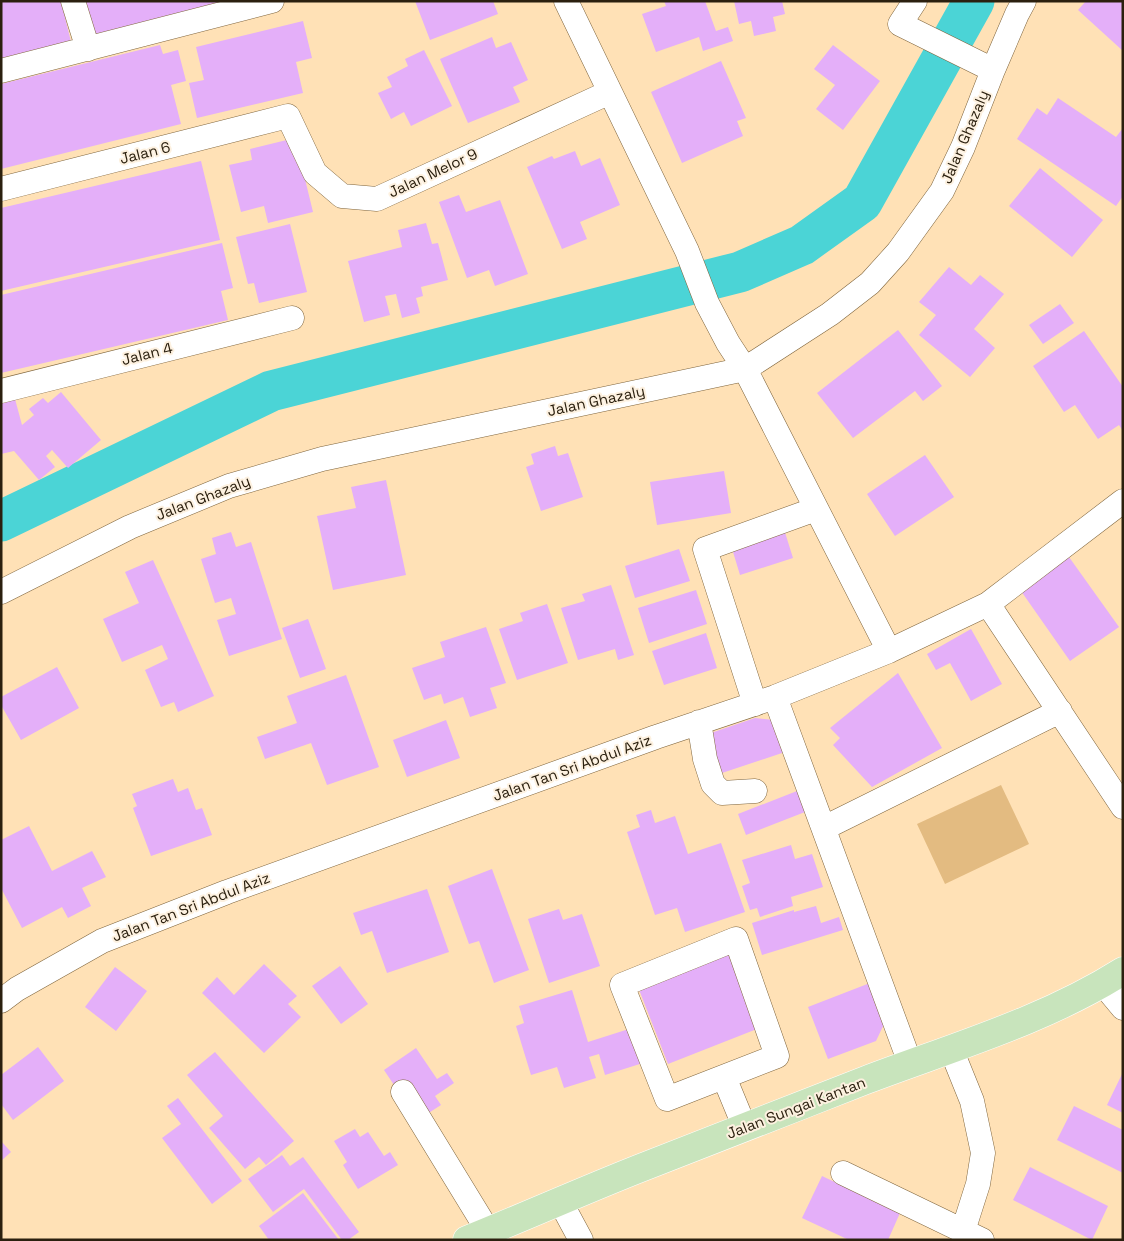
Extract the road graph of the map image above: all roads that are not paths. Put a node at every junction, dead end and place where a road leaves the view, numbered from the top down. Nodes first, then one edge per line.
1 (73, 1) edge
2 (272, 1) edge
3 (566, 1) edge
4 (915, 1) edge
5 (1024, 1) edge
6 (88, 49) junction
7 (993, 70) junction
8 (1, 71) edge
9 (610, 92) junction
10 (288, 116) joint
11 (1, 189) edge
12 (292, 318) dead end
13 (745, 369) junction
14 (1, 391) edge
15 (1123, 501) edge
16 (816, 509) junction
17 (1, 592) edge
18 (988, 604) junction
19 (889, 651) junction
20 (765, 701) junction
21 (1060, 711) junction
22 (699, 722) junction
23 (755, 790) dead end
24 (1123, 807) edge
25 (824, 828) junction
26 (1113, 977) edge
27 (1, 1000) edge
28 (1123, 1008) edge
29 (951, 1049) junction
30 (910, 1063) junction
31 (724, 1077) junction
32 (403, 1092) dead end
33 (745, 1128) junction
34 (843, 1172) dead end
35 (560, 1201) junction
36 (972, 1235) edge
37 (477, 1236) edge
38 (580, 1240) edge

1 - 6 street
2 - 6 street
3 - 9 street
4 - 7 street
5 - 7 street, Jalan Ghazaly
6 - 8 street
7 - 13 street, Jalan Ghazaly
9 - 10 street, Jalan Melor 9
9 - 13 street
10 - 11 street, Jalan 6
12 - 14 street, Jalan 4
13 - 16 street
13 - 17 street, Jalan Ghazaly
15 - 18 street, Jalan Tan Sri Abdul Aziz
16 - 19 street
16 - 20 street
18 - 19 street, Jalan Tan Sri Abdul Aziz
18 - 21 street
19 - 20 street, Jalan Tan Sri Abdul Aziz
20 - 22 street, Jalan Tan Sri Abdul Aziz
20 - 25 street
21 - 24 street
21 - 25 street
22 - 23 street
22 - 27 street, Jalan Tan Sri Abdul Aziz
25 - 30 street
26 - 28 street
26 - 29 main road, Jalan Sungai Kantan
29 - 30 main road, Jalan Sungai Kantan
29 - 36 street
30 - 33 main road, Jalan Sungai Kantan
31 - 31 street
31 - 33 street
32 - 37 street
33 - 35 main road, Jalan Sungai Kantan
34 - 36 street
35 - 37 main road, Jalan Sungai Kantan
35 - 38 street

